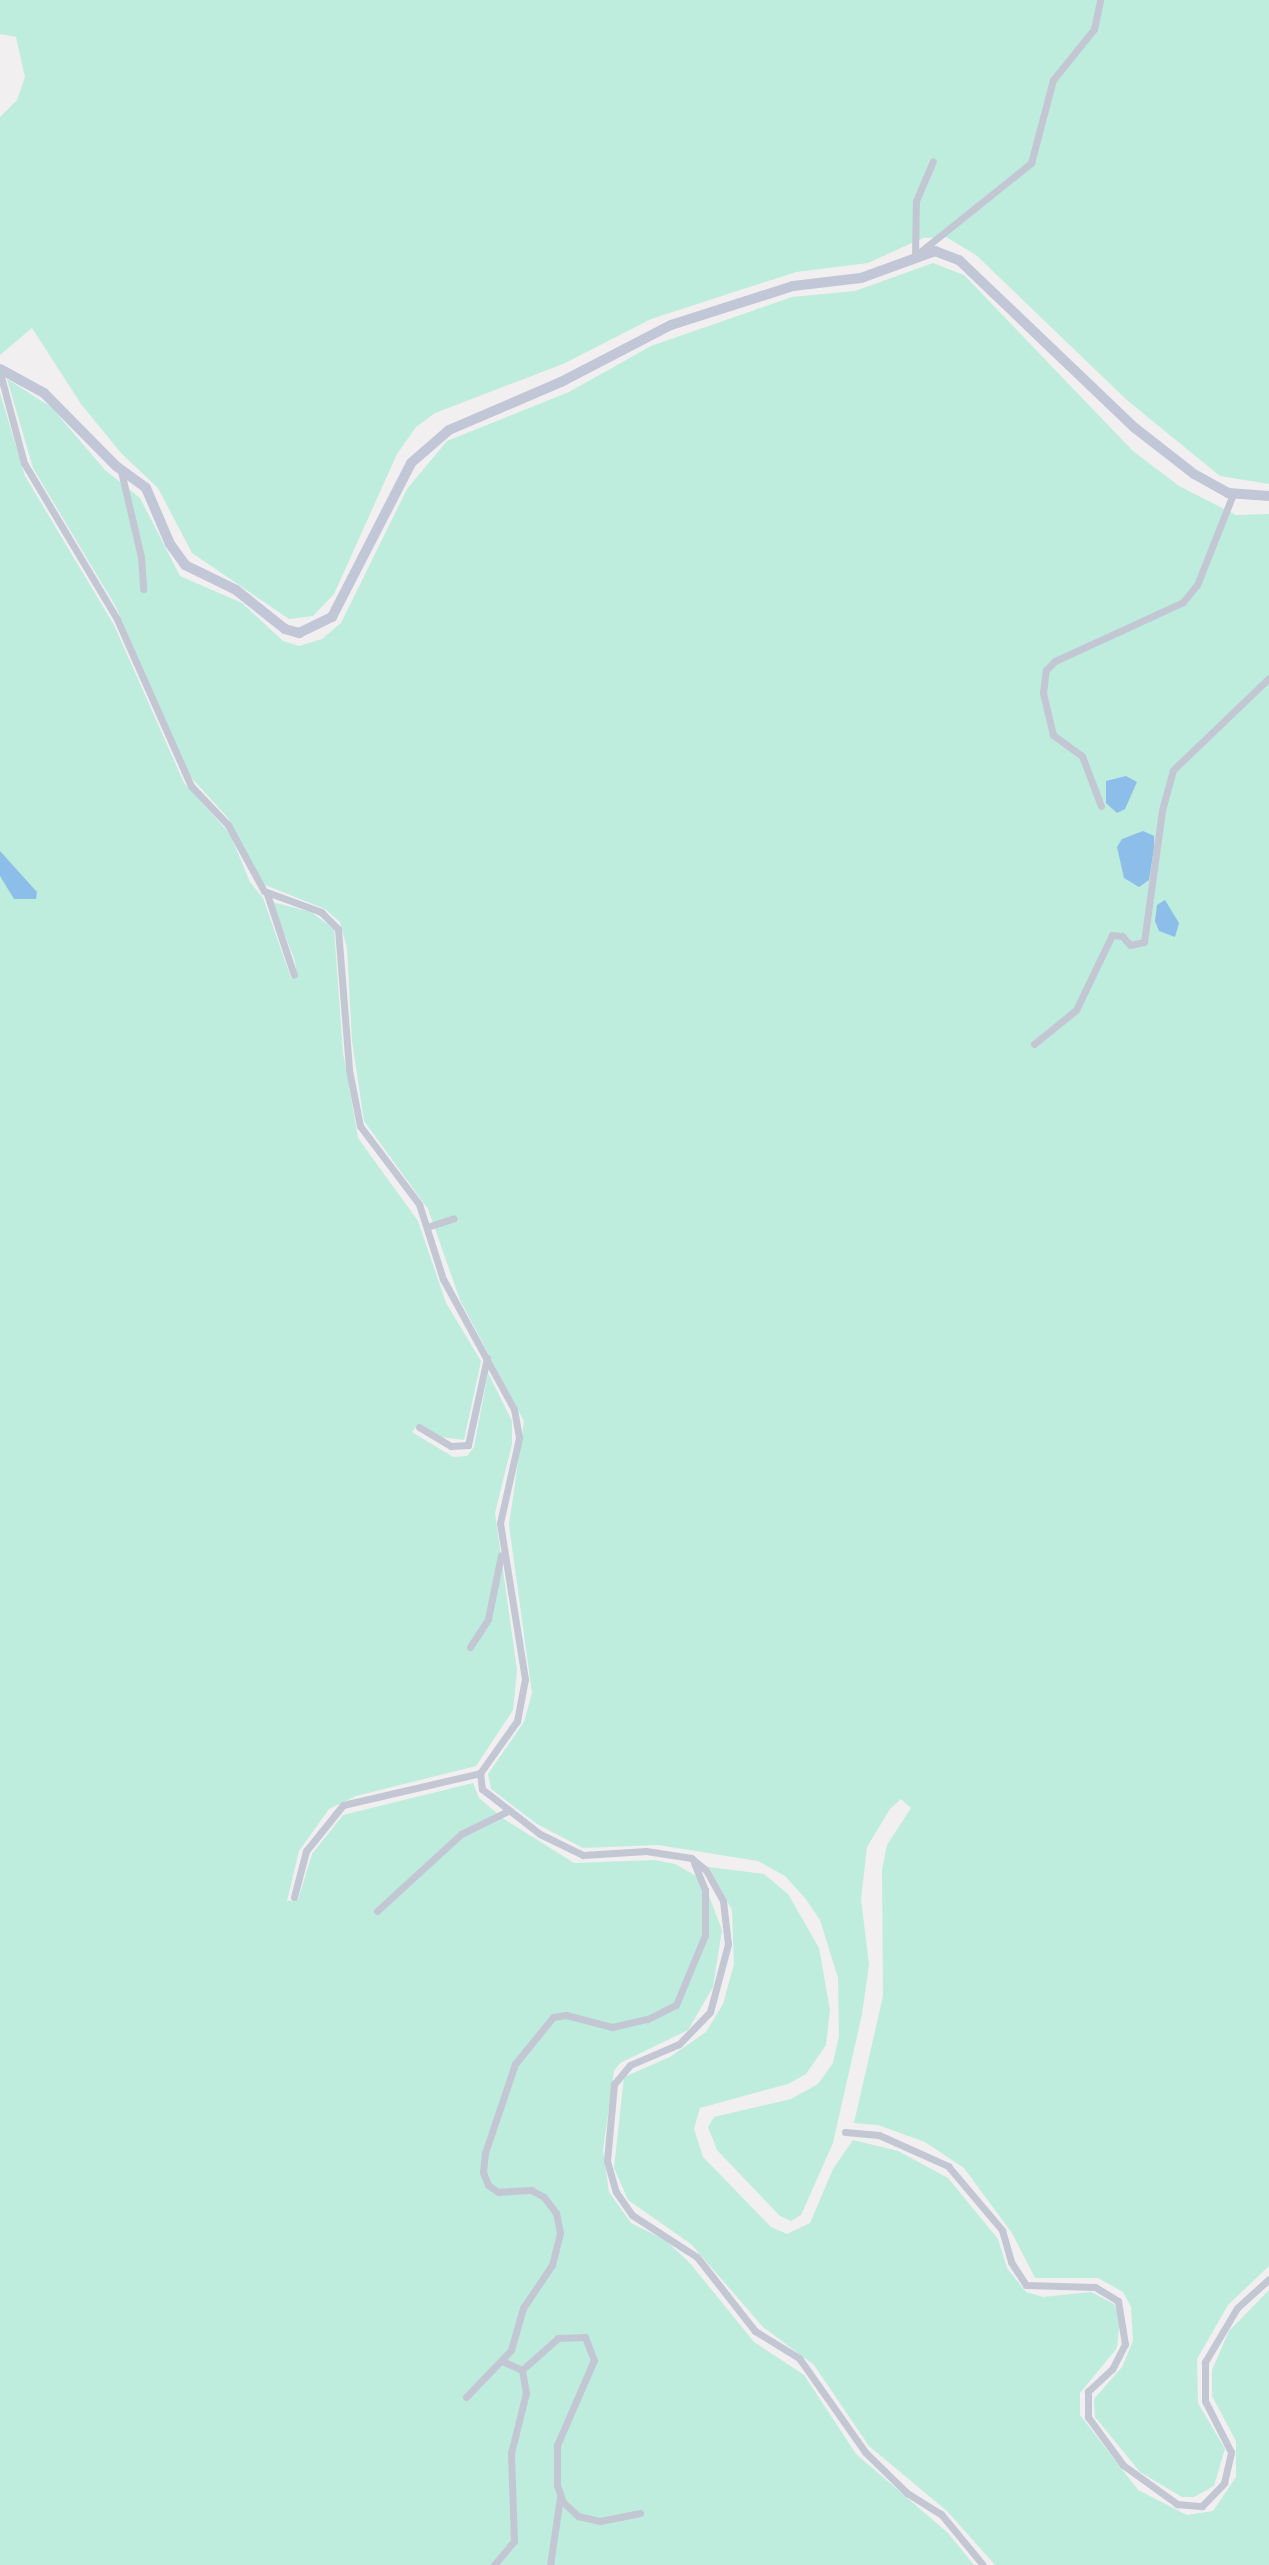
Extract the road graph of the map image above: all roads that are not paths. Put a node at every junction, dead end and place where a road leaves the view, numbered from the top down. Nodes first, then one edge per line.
1 (1100, 0) edge
2 (933, 161) dead end
3 (915, 256) junction
4 (0, 371) edge
5 (120, 469) junction
6 (1233, 494) junction
7 (1269, 496) edge
8 (143, 589) dead end
9 (1269, 678) edge
10 (1101, 806) dead end
11 (265, 893) junction
12 (294, 975) dead end
13 (1034, 1044) dead end
14 (454, 1218) dead end
15 (427, 1227) junction
16 (487, 1358) junction
17 (419, 1427) dead end
18 (502, 1549) junction
19 (470, 1647) dead end
20 (480, 1773) junction
21 (508, 1811) junction
22 (691, 1858) junction
23 (294, 1897) dead end
24 (377, 1911) dead end
25 (845, 2132) dead end
26 (1269, 2279) edge
27 (502, 2361) junction
28 (522, 2370) junction
29 (466, 2397) dead end
30 (560, 2495) junction
31 (640, 2513) dead end
32 (494, 2565) edge
33 (550, 2565) edge
34 (983, 2565) edge

1 - 3 street
2 - 3 street
3 - 5 street
3 - 6 street
4 - 5 street
4 - 11 street
5 - 8 street
6 - 7 street
6 - 10 street
9 - 13 street
11 - 12 street
11 - 15 street
14 - 15 street
15 - 16 street
16 - 17 street
16 - 18 street
18 - 19 street
18 - 20 street
20 - 21 street
20 - 23 street
21 - 22 street
21 - 24 street
22 - 27 street
22 - 34 street
25 - 26 street
27 - 28 street
27 - 29 street
28 - 30 street
28 - 32 street
30 - 31 street
30 - 33 street

